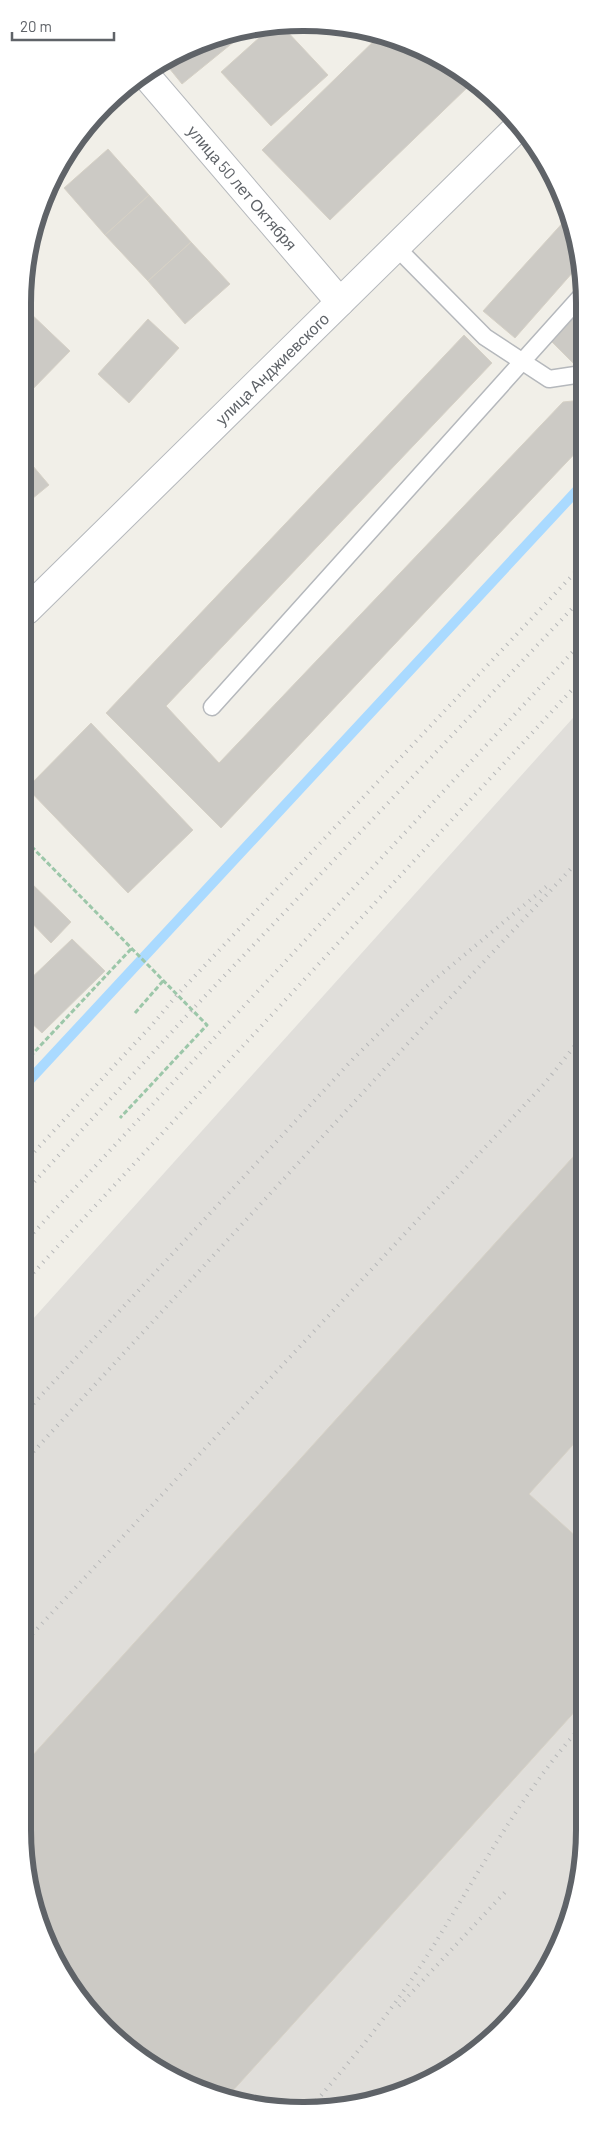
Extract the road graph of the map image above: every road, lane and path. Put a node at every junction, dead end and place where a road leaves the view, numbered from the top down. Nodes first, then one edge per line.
1 (149, 79) edge
2 (514, 131) edge
3 (396, 247) junction
4 (340, 302) junction
5 (576, 302) edge
6 (524, 362) junction
7 (576, 375) edge
8 (31, 606) edge
9 (212, 707) dead end
10 (31, 847) edge
11 (132, 950) junction
12 (163, 981) junction
13 (135, 1013) dead end
14 (31, 1056) edge
15 (120, 1118) dead end

1 - 4 street, улица 50 лет Октября
2 - 3 street, улица Анджиевского
3 - 4 street, улица Анджиевского
3 - 6 lane
4 - 8 street, улица Анджиевского
5 - 6 lane
6 - 7 lane
6 - 9 lane
10 - 11 path
11 - 12 path
11 - 14 path
12 - 13 path
12 - 15 path

